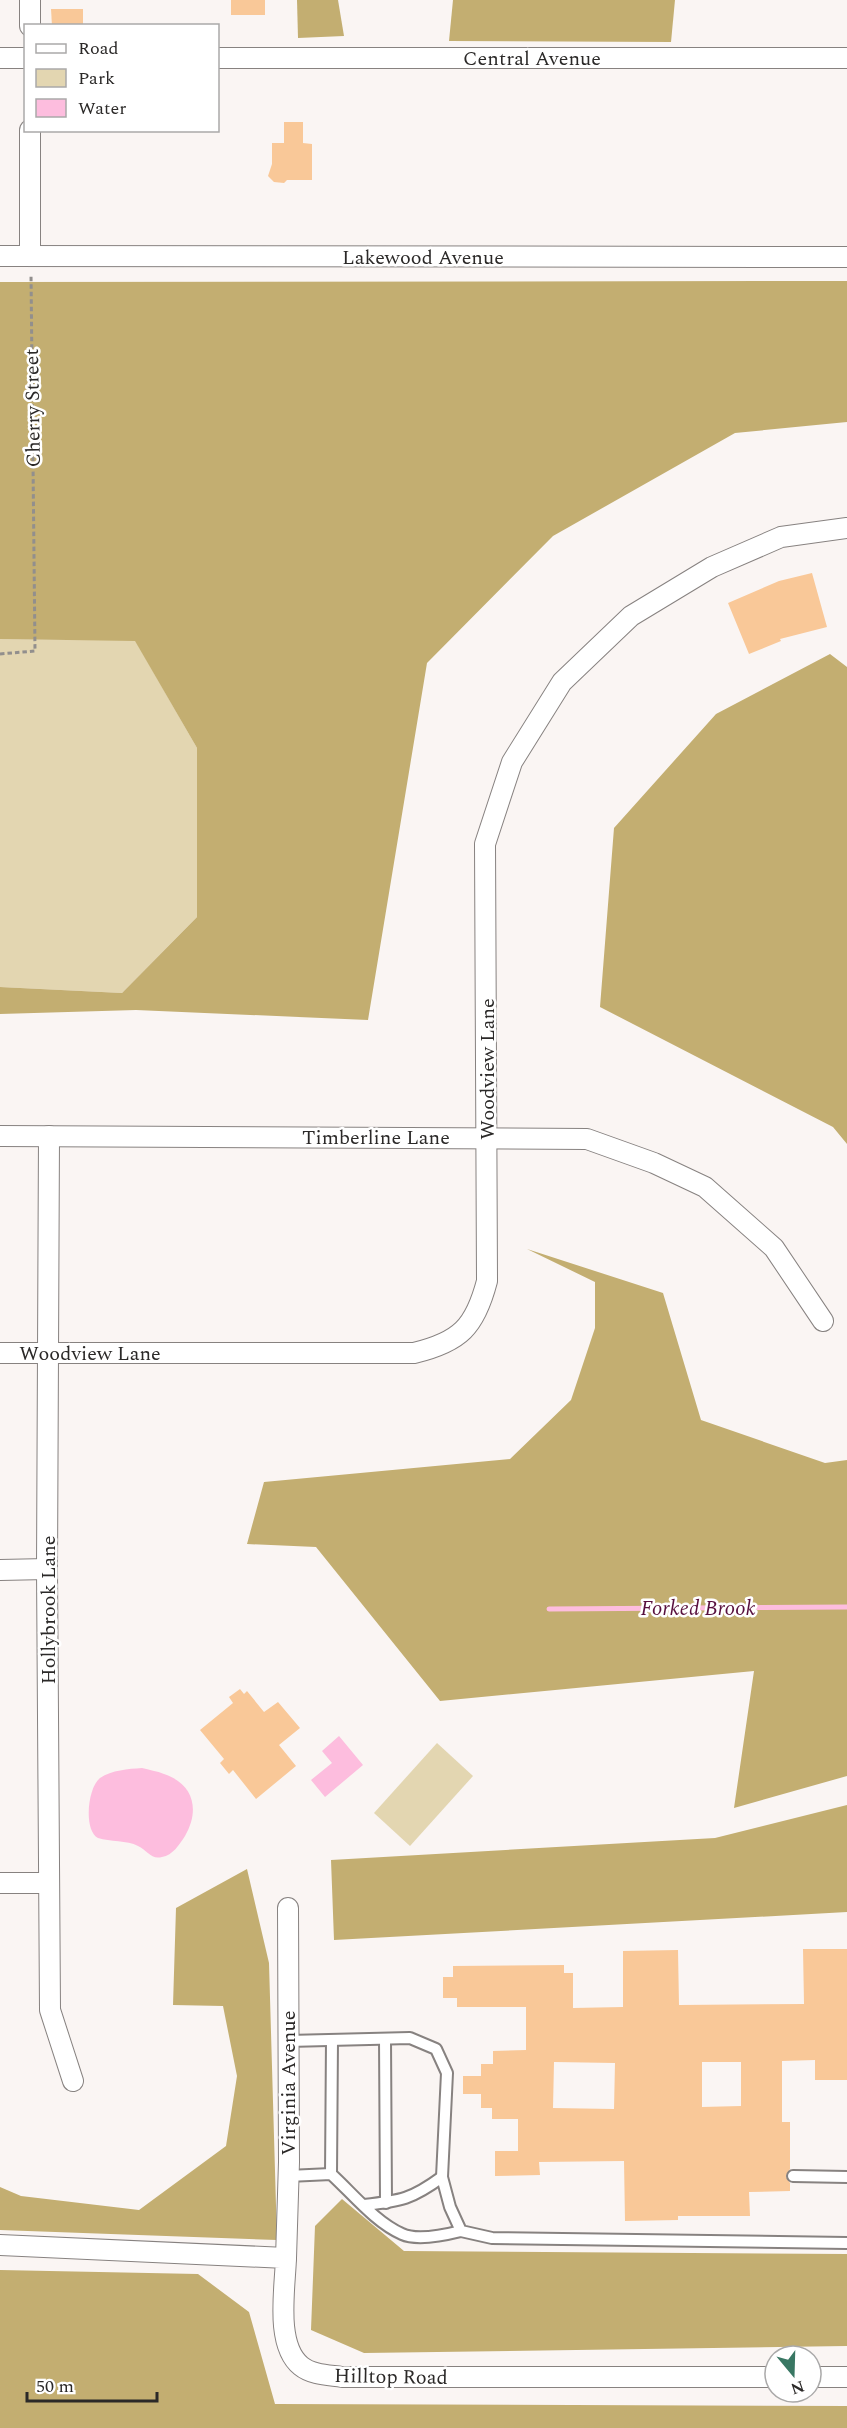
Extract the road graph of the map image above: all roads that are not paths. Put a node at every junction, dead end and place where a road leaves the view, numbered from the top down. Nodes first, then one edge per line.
1 (30, 0) edge
2 (30, 24) edge
3 (0, 58) edge
4 (24, 58) edge
5 (219, 58) edge
6 (847, 58) edge
7 (30, 132) edge
8 (0, 256) edge
9 (30, 256) junction
10 (847, 256) edge
11 (847, 528) edge
12 (0, 1136) edge
13 (49, 1136) junction
14 (488, 1137) junction
15 (823, 1322) dead end
16 (0, 1353) edge
17 (49, 1353) junction
18 (47, 1569) junction
19 (0, 1570) edge
20 (49, 1882) junction
21 (0, 1883) edge
22 (288, 1908) dead end
23 (385, 2039) junction
24 (332, 2040) junction
25 (288, 2041) junction
26 (73, 2081) dead end
27 (331, 2174) junction
28 (288, 2176) junction
29 (442, 2176) junction
30 (793, 2176) dead end
31 (847, 2177) edge
32 (386, 2203) junction
33 (364, 2205) junction
34 (461, 2231) junction
35 (847, 2243) edge
36 (0, 2245) edge
37 (286, 2258) junction
38 (763, 2377) edge
39 (823, 2378) edge
40 (847, 2378) edge

1 - 2 street
3 - 4 street
5 - 6 street, Central Avenue
7 - 9 street
8 - 9 street, Lakewood Avenue
9 - 10 street, Lakewood Avenue
11 - 14 street, Woodview Lane
12 - 13 street, Timberline Lane
13 - 14 street, Timberline Lane
13 - 17 street, Hollybrook Lane
14 - 15 street, Timberline Lane
14 - 17 street, Woodview Lane
16 - 17 street, Woodview Lane
17 - 18 street, Hollybrook Lane
18 - 19 street
18 - 20 street, Hollybrook Lane
20 - 21 street
20 - 26 street, Hollybrook Lane
22 - 25 street, Virginia Avenue
23 - 24 lane
23 - 29 lane
23 - 32 lane
24 - 25 lane
24 - 27 lane
25 - 28 street, Virginia Avenue
27 - 28 lane
27 - 33 lane
28 - 37 street, Virginia Avenue
29 - 32 lane
29 - 34 lane
30 - 31 lane
32 - 33 lane
33 - 34 lane
34 - 35 lane
36 - 37 street
37 - 38 street, Hilltop Road
39 - 40 street

